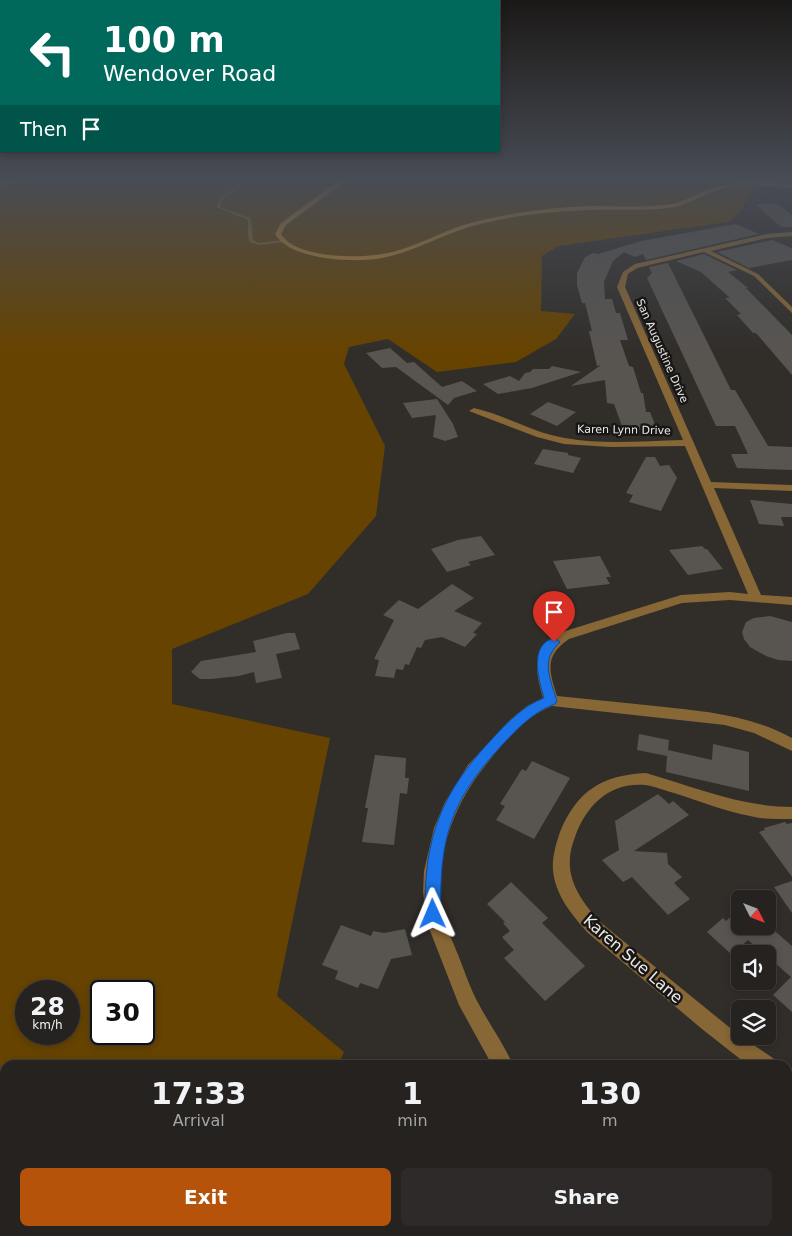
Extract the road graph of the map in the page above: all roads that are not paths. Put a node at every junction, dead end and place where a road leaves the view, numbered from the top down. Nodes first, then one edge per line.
1 (250, 236) edge
2 (279, 236) edge
3 (440, 236) edge
4 (771, 236) edge
5 (282, 241) junction
6 (705, 250) junction
7 (792, 311) edge
8 (474, 410) dead end
9 (690, 443) junction
10 (708, 485) junction
11 (792, 488) edge
12 (756, 597) junction
13 (792, 601) edge
14 (551, 701) junction
15 (792, 745) edge
16 (792, 813) edge
17 (501, 1060) edge
18 (759, 1060) edge

1 - 5 lane
2 - 5 street
3 - 5 street
4 - 6 street, San Augustine Drive
6 - 7 street
6 - 9 street, San Augustine Drive
8 - 9 street, Karen Lynn Drive
9 - 10 street, San Augustine Drive
10 - 11 street
10 - 12 street, San Augustine Drive
12 - 13 street
12 - 14 street
14 - 15 street
14 - 17 street
16 - 18 street, Karen Sue Lane

